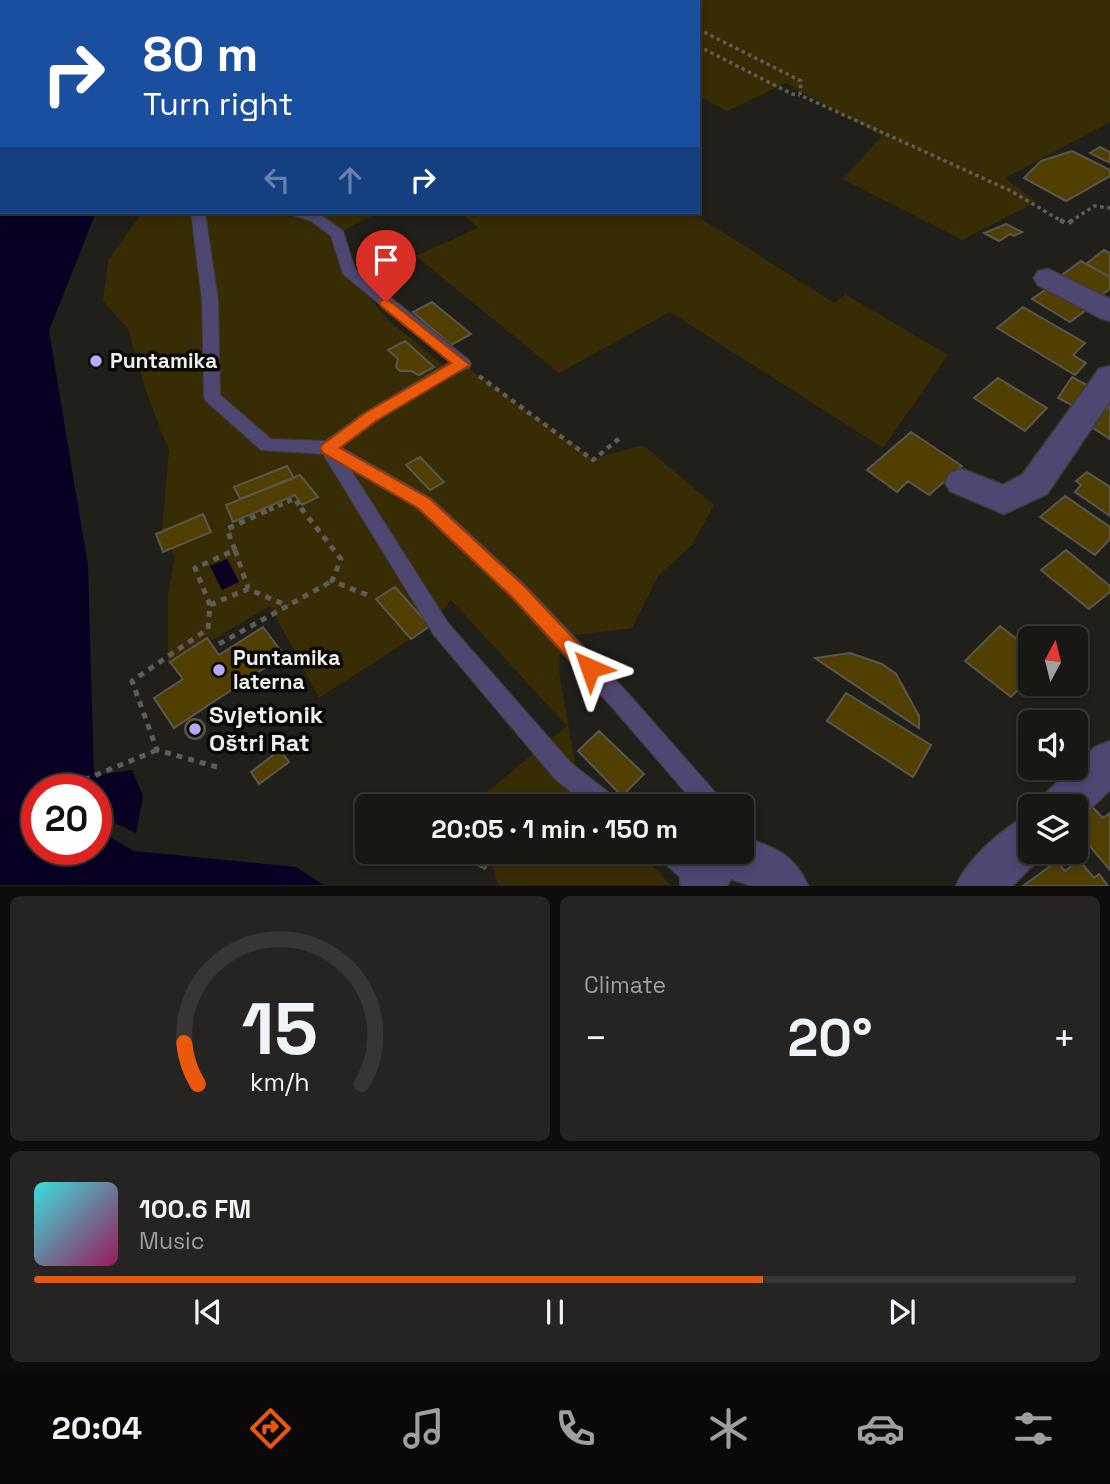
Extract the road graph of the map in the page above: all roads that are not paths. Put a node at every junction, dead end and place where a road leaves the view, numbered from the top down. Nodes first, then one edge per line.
1 (198, 214) edge
2 (304, 214) edge
3 (1048, 278) dead end
4 (1110, 311) edge
5 (1110, 377) edge
6 (328, 448) junction
7 (962, 482) dead end
8 (1110, 761) edge
9 (592, 794) edge
10 (702, 794) edge
11 (1076, 794) edge
12 (1018, 848) edge
13 (764, 864) edge
14 (691, 872) edge
15 (979, 886) edge

1 - 6 lane
2 - 6 lane
3 - 4 street
5 - 7 street
6 - 9 lane
6 - 10 lane
8 - 11 street
12 - 15 street
13 - 14 street

